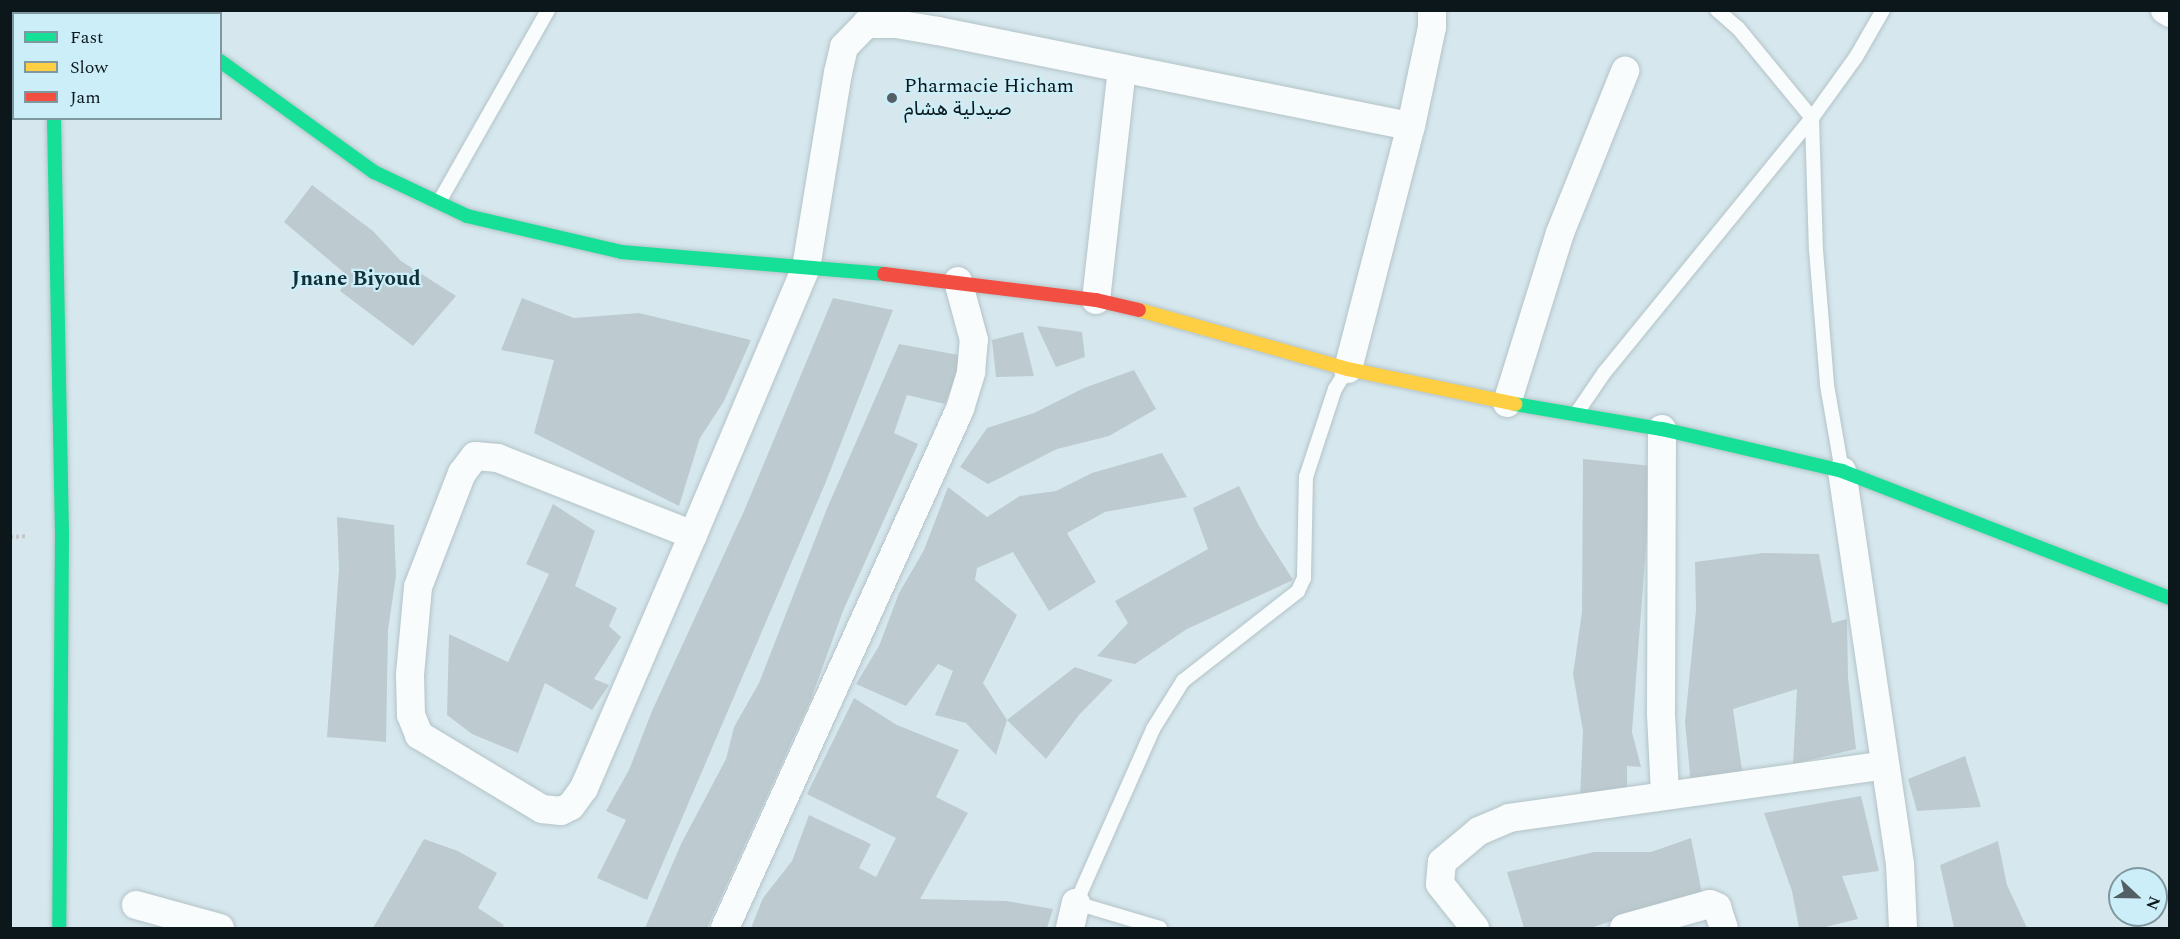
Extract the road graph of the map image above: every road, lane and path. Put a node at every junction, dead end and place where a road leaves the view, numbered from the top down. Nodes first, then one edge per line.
1 (16, 10) edge
2 (548, 10) edge
3 (1432, 10) edge
4 (1717, 10) edge
5 (1883, 10) edge
6 (2165, 10) edge
7 (10, 13) edge
8 (2169, 13) edge
9 (222, 63) edge
10 (1122, 68) junction
11 (1625, 71) dead end
12 (1812, 118) junction
13 (54, 120) edge
14 (1411, 126) junction
15 (438, 204) junction
16 (806, 268) junction
17 (958, 281) junction
18 (1096, 300) junction
19 (1348, 369) junction
20 (1507, 403) junction
21 (1575, 416) junction
22 (1662, 429) junction
23 (1842, 471) junction
24 (693, 535) junction
25 (2169, 598) edge
26 (1884, 765) junction
27 (1665, 793) junction
28 (136, 905) dead end
29 (1073, 916) edge
30 (59, 928) edge
31 (220, 928) edge
32 (726, 928) edge
33 (1160, 928) edge
34 (1475, 928) edge
35 (1623, 928) edge
36 (1724, 928) edge
37 (1903, 928) edge

1 - 7 street
2 - 15 lane
3 - 14 street
4 - 12 lane
5 - 12 lane
6 - 8 street
9 - 15 street
10 - 14 street
10 - 16 street
10 - 18 street
11 - 20 street
12 - 21 lane
12 - 23 lane
13 - 30 street
14 - 19 street
15 - 16 street
16 - 17 street
16 - 24 street
17 - 18 street
17 - 32 street
18 - 19 street
19 - 20 street
19 - 29 lane
20 - 21 street
21 - 22 street
22 - 23 street
22 - 27 street
23 - 25 street
23 - 26 street
24 - 24 street
26 - 27 street
26 - 37 street
27 - 34 street
28 - 31 street
29 - 33 lane
35 - 36 street

